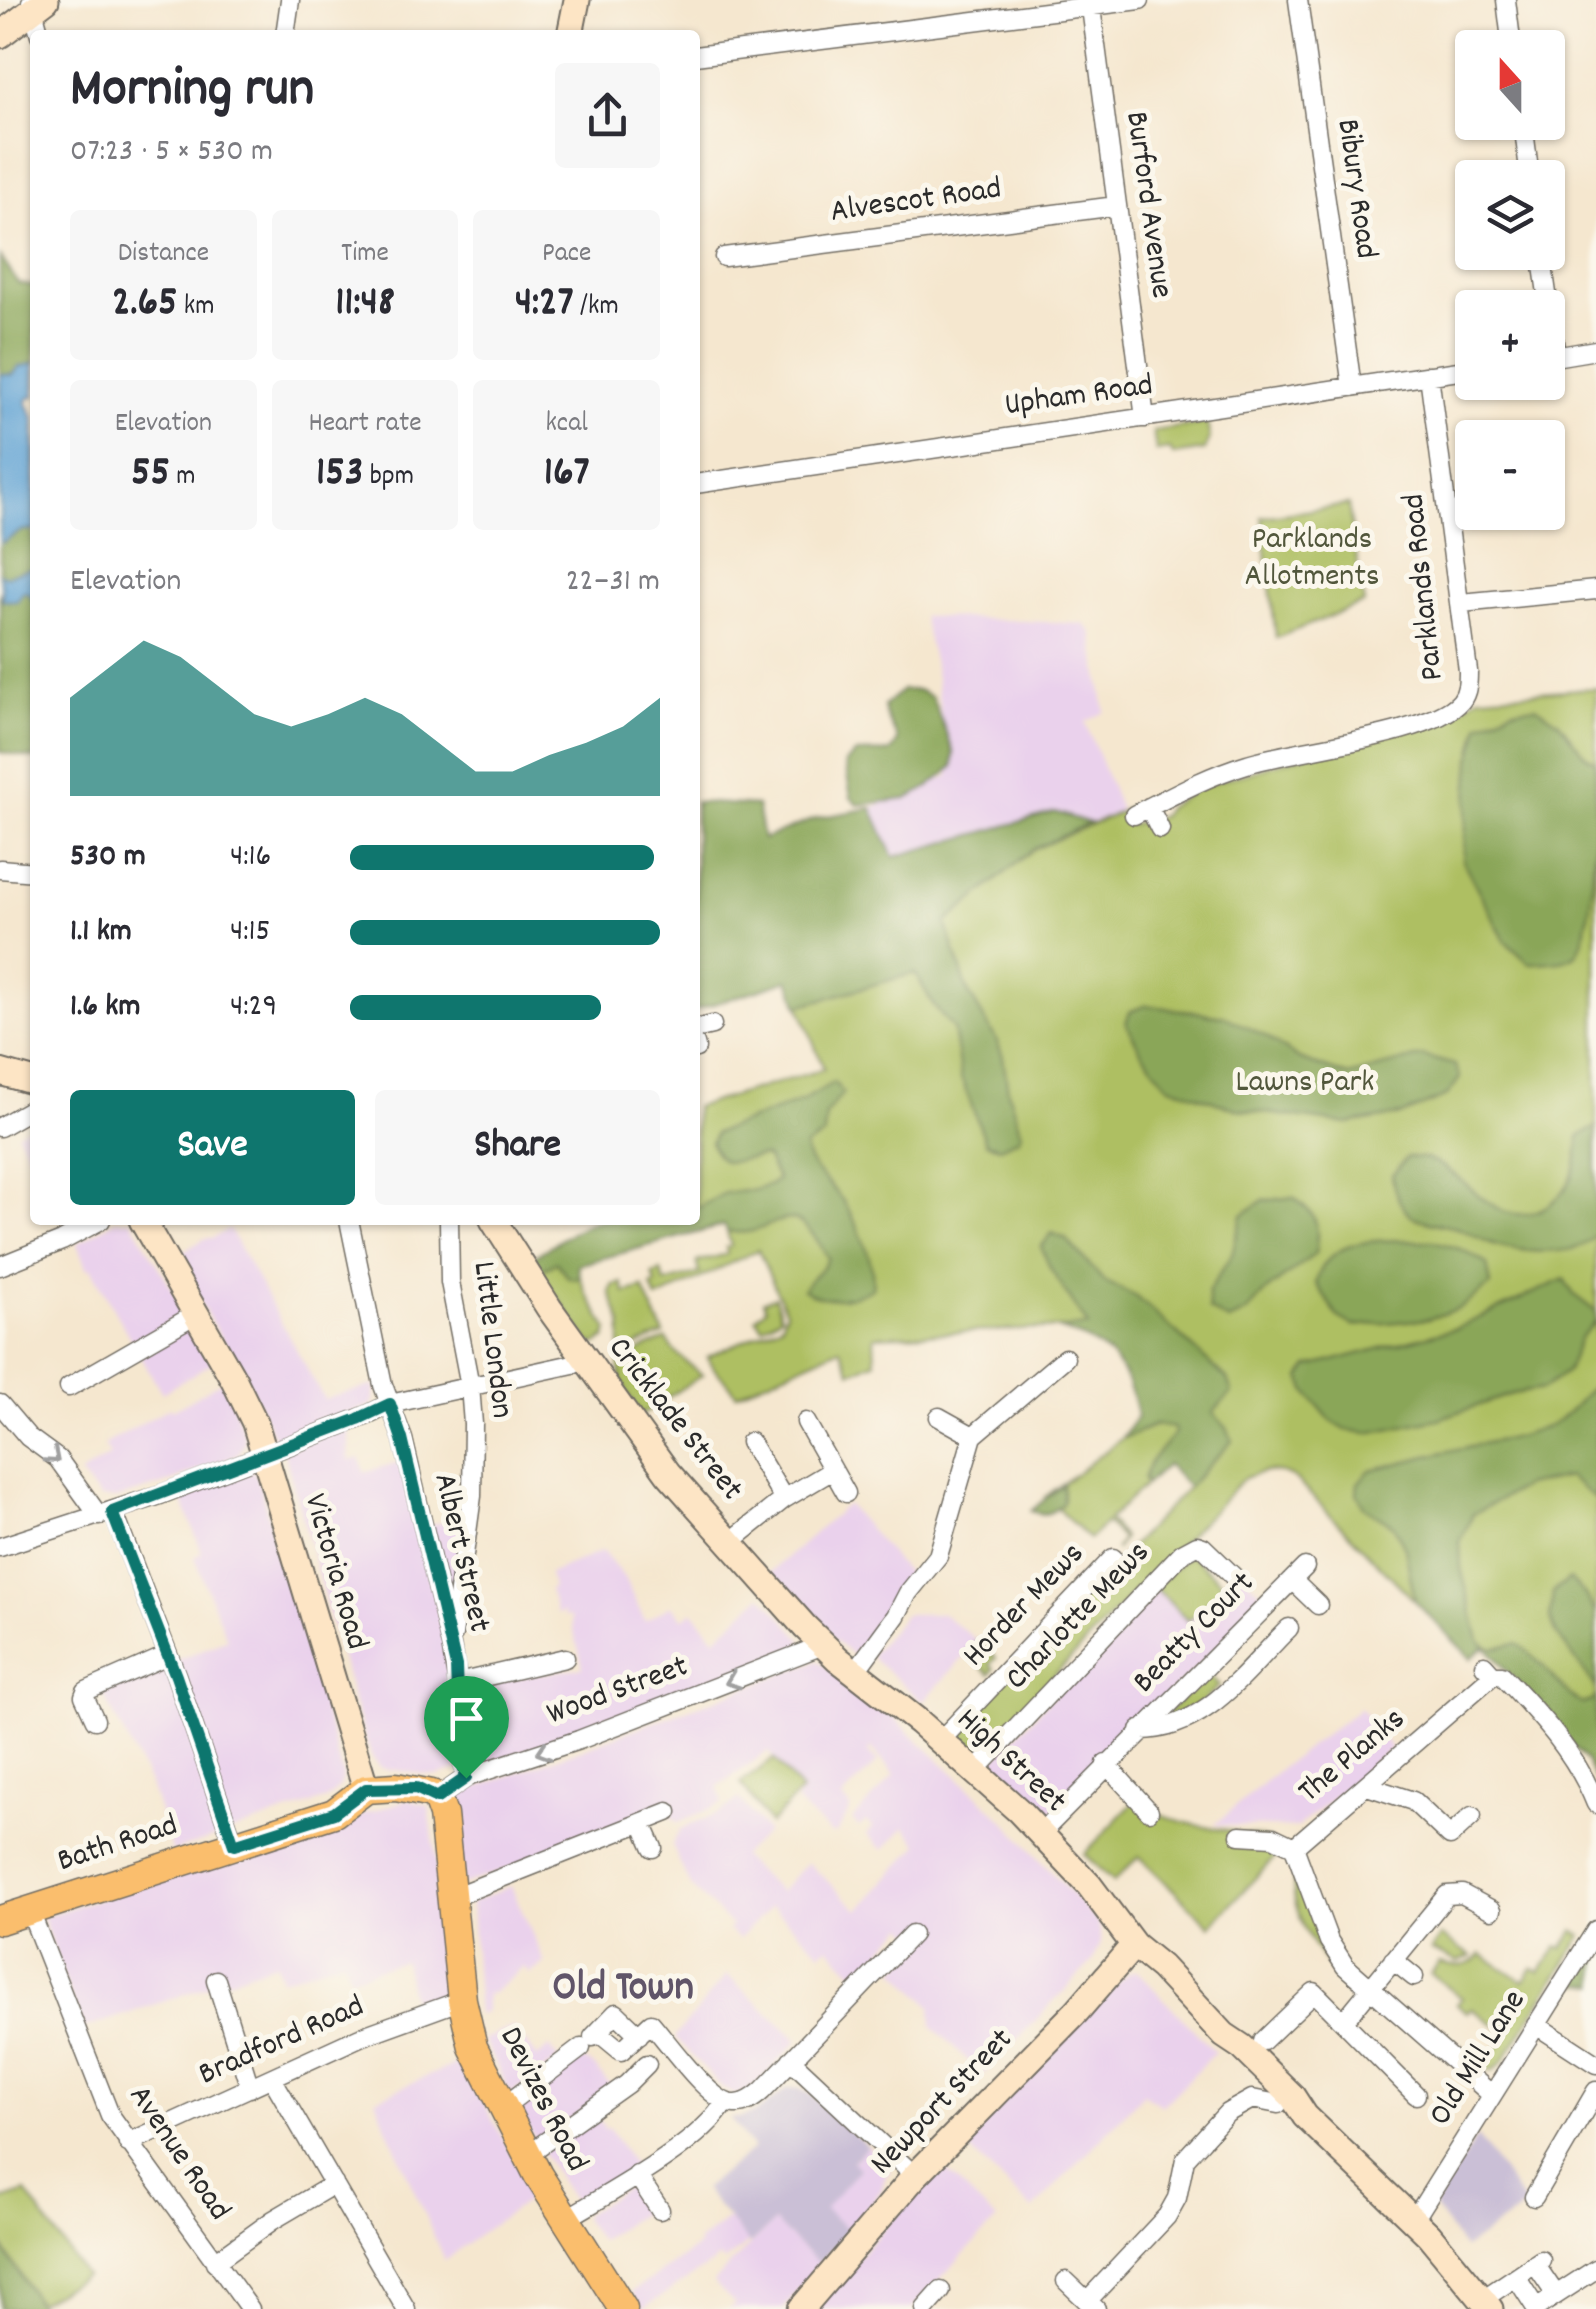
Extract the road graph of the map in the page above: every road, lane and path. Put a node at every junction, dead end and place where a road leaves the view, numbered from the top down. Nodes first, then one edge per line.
1 (290, 0) edge
2 (577, 0) edge
3 (1140, 0) edge
4 (1298, 0) edge
5 (1506, 0) edge
6 (37, 3) edge
7 (1091, 3) edge
8 (40, 30) edge
9 (286, 30) edge
10 (571, 30) edge
11 (1510, 30) edge
12 (0, 35) edge
13 (700, 55) edge
14 (1116, 206) junction
15 (724, 257) dead end
16 (1596, 350) edge
17 (1565, 355) edge
18 (1455, 371) edge
19 (1429, 375) junction
20 (1352, 386) junction
21 (1145, 418) junction
22 (700, 483) edge
23 (1596, 590) edge
24 (1461, 603) junction
25 (1160, 829) dead end
26 (0, 869) edge
27 (30, 872) edge
28 (0, 1072) edge
29 (30, 1081) edge
30 (30, 1110) edge
31 (0, 1127) edge
32 (92, 1225) edge
33 (145, 1225) edge
34 (351, 1225) edge
35 (449, 1225) edge
36 (496, 1225) edge
37 (0, 1266) edge
38 (196, 1314) junction
39 (1065, 1358) dead end
40 (573, 1364) dead end
41 (470, 1386) junction
42 (69, 1388) dead end
43 (0, 1404) edge
44 (390, 1404) junction
45 (939, 1418) dead end
46 (806, 1422) dead end
47 (974, 1436) junction
48 (750, 1442) dead end
49 (265, 1453) junction
50 (832, 1470) junction
51 (846, 1493) dead end
52 (784, 1499) junction
53 (106, 1514) junction
54 (729, 1542) junction
55 (0, 1546) edge
56 (1114, 1558) dead end
57 (1234, 1577) dead end
58 (1318, 1606) dead end
59 (1289, 1628) dead end
60 (451, 1645) junction
61 (823, 1645) junction
62 (168, 1655) junction
63 (565, 1658) dead end
64 (855, 1672) junction
65 (458, 1683) junction
66 (95, 1720) dead end
67 (1140, 1730) junction
68 (940, 1740) junction
69 (1106, 1764) junction
70 (975, 1771) junction
71 (466, 1778) junction
72 (1367, 1786) junction
73 (366, 1789) junction
74 (437, 1798) junction
75 (1596, 1804) edge
76 (1150, 1811) dead end
77 (668, 1812) dead end
78 (1472, 1816) dead end
79 (642, 1823) junction
80 (1041, 1834) junction
81 (1240, 1835) dead end
82 (234, 1845) junction
83 (1294, 1847) junction
84 (653, 1848) dead end
85 (453, 1897) junction
86 (30, 1911) junction
87 (1492, 1911) dead end
88 (0, 1920) edge
89 (1596, 1930) edge
90 (912, 1934) dead end
91 (1134, 1945) junction
92 (1394, 1960) junction
93 (1414, 1977) dead end
94 (216, 1980) dead end
95 (1371, 1991) junction
96 (462, 2000) junction
97 (1344, 2022) junction
98 (1536, 2024) junction
99 (1224, 2035) junction
100 (1264, 2041) dead end
101 (792, 2060) junction
102 (647, 2064) dead end
103 (1596, 2064) edge
104 (272, 2078) junction
105 (250, 2088) junction
106 (1596, 2090) edge
107 (1416, 2094) dead end
108 (1492, 2095) junction
109 (724, 2102) junction
110 (1278, 2104) junction
111 (502, 2108) junction
112 (1305, 2116) junction
113 (128, 2143) junction
114 (527, 2156) junction
115 (642, 2172) junction
116 (915, 2176) junction
117 (334, 2184) junction
118 (1534, 2197) dead end
119 (660, 2210) dead end
120 (566, 2220) junction
121 (1414, 2220) junction
122 (215, 2262) junction
123 (1596, 2270) edge
124 (1516, 2277) junction
125 (1066, 2282) dead end
126 (941, 2291) dead end
127 (1556, 2295) junction
128 (1487, 2304) edge
129 (1091, 2305) edge
130 (250, 2309) edge
131 (406, 2309) edge
132 (623, 2309) edge
133 (800, 2309) edge
134 (925, 2309) edge

1 - 9 street
2 - 10 main road
3 - 7 street
4 - 20 street, Bibury Road
5 - 11 street
6 - 8 street
6 - 12 main road
7 - 13 street
7 - 14 street, Burford Avenue
14 - 15 street, Alvescot Road
14 - 21 street, Burford Avenue
16 - 17 street
18 - 19 street, Upham Road
19 - 20 street, Upham Road
19 - 24 street, Parklands Road
20 - 21 street, Upham Road
21 - 22 street, Upham Road
23 - 24 street
24 - 25 street, Parklands Road
26 - 27 street
28 - 29 main road
30 - 31 street
32 - 37 street
33 - 38 main road, Victoria Road
34 - 44 street, Albert Street
35 - 41 street, Little London
36 - 54 main road, Cricklade Street
38 - 42 street
38 - 49 main road, Victoria Road
39 - 47 street
40 - 41 street
41 - 44 street
41 - 60 street, Little London
43 -> 53 street
44 - 49 street
44 - 60 street, Albert Street
45 - 47 street
46 - 50 street
47 - 64 street
48 - 52 street
49 - 53 street
49 - 73 main road, Victoria Road
50 - 51 street
50 - 52 street
52 - 54 street
53 - 55 street
53 - 62 street
54 - 61 main road, Cricklade Street
56 - 68 street, Horder Mews
57 - 70 street, Charlotte Mews
58 - 67 street, Beatty Court
59 - 67 street
60 - 65 street, Albert Street
61 - 64 main road, High Street
61 -> 71 street, Wood Street
62 - 66 street
62 - 82 street
63 - 65 street
64 - 68 main road, High Street
65 - 71 street, Albert Street
67 - 69 street, Beatty Court
68 - 70 main road, High Street
69 - 76 street
69 - 80 street, Beatty Court
70 - 80 main road, High Street
71 - 74 street, Wood Street
72 - 75 street, The Planks
72 - 78 street
72 - 83 street, The Planks
73 - 74 main road
73 - 82 main road, Bath Road
74 - 85 main road, Devizes Road
77 - 79 street
79 - 84 street
79 - 85 street
80 - 91 main road, High Street
81 - 83 street, The Planks
82 - 86 main road, Bath Road
83 - 95 street
85 - 96 main road, Devizes Road
86 - 88 main road, Bath Road
86 - 113 street, Avenue Road
87 - 92 street
89 - 98 street, Old Mill Lane
90 - 101 street
91 - 99 main road, High Street
91 - 116 main road, Newport Street
92 - 93 street
92 - 95 street
94 - 105 street
95 - 97 street
95 - 108 street
96 - 104 street, Bradford Road
96 - 111 main road, Devizes Road
97 - 100 street
97 - 107 street
98 - 103 street
98 - 108 street, Old Mill Lane
99 - 110 main road
99 - 112 main road
101 - 109 street
101 - 116 street
102 - 114 street
104 - 105 street, Bradford Road
104 - 117 street
105 - 113 street, Bradford Road
106 - 118 street
108 - 121 street, Old Mill Lane
109 - 111 street
109 - 115 street
110 - 112 main road
110 - 129 street
111 - 114 main road, Devizes Road
112 - 121 main road
113 - 122 street, Avenue Road
114 - 120 main road, Devizes Road
115 - 119 street
115 - 120 street
116 - 133 main road, Newport Street
117 - 122 street
117 - 131 street
120 - 132 main road, Devizes Road
121 - 128 main road
122 - 130 street, Avenue Road
123 - 127 street
124 - 127 street
124 - 127 street
124 - 128 street
125 - 129 street
126 - 134 street

